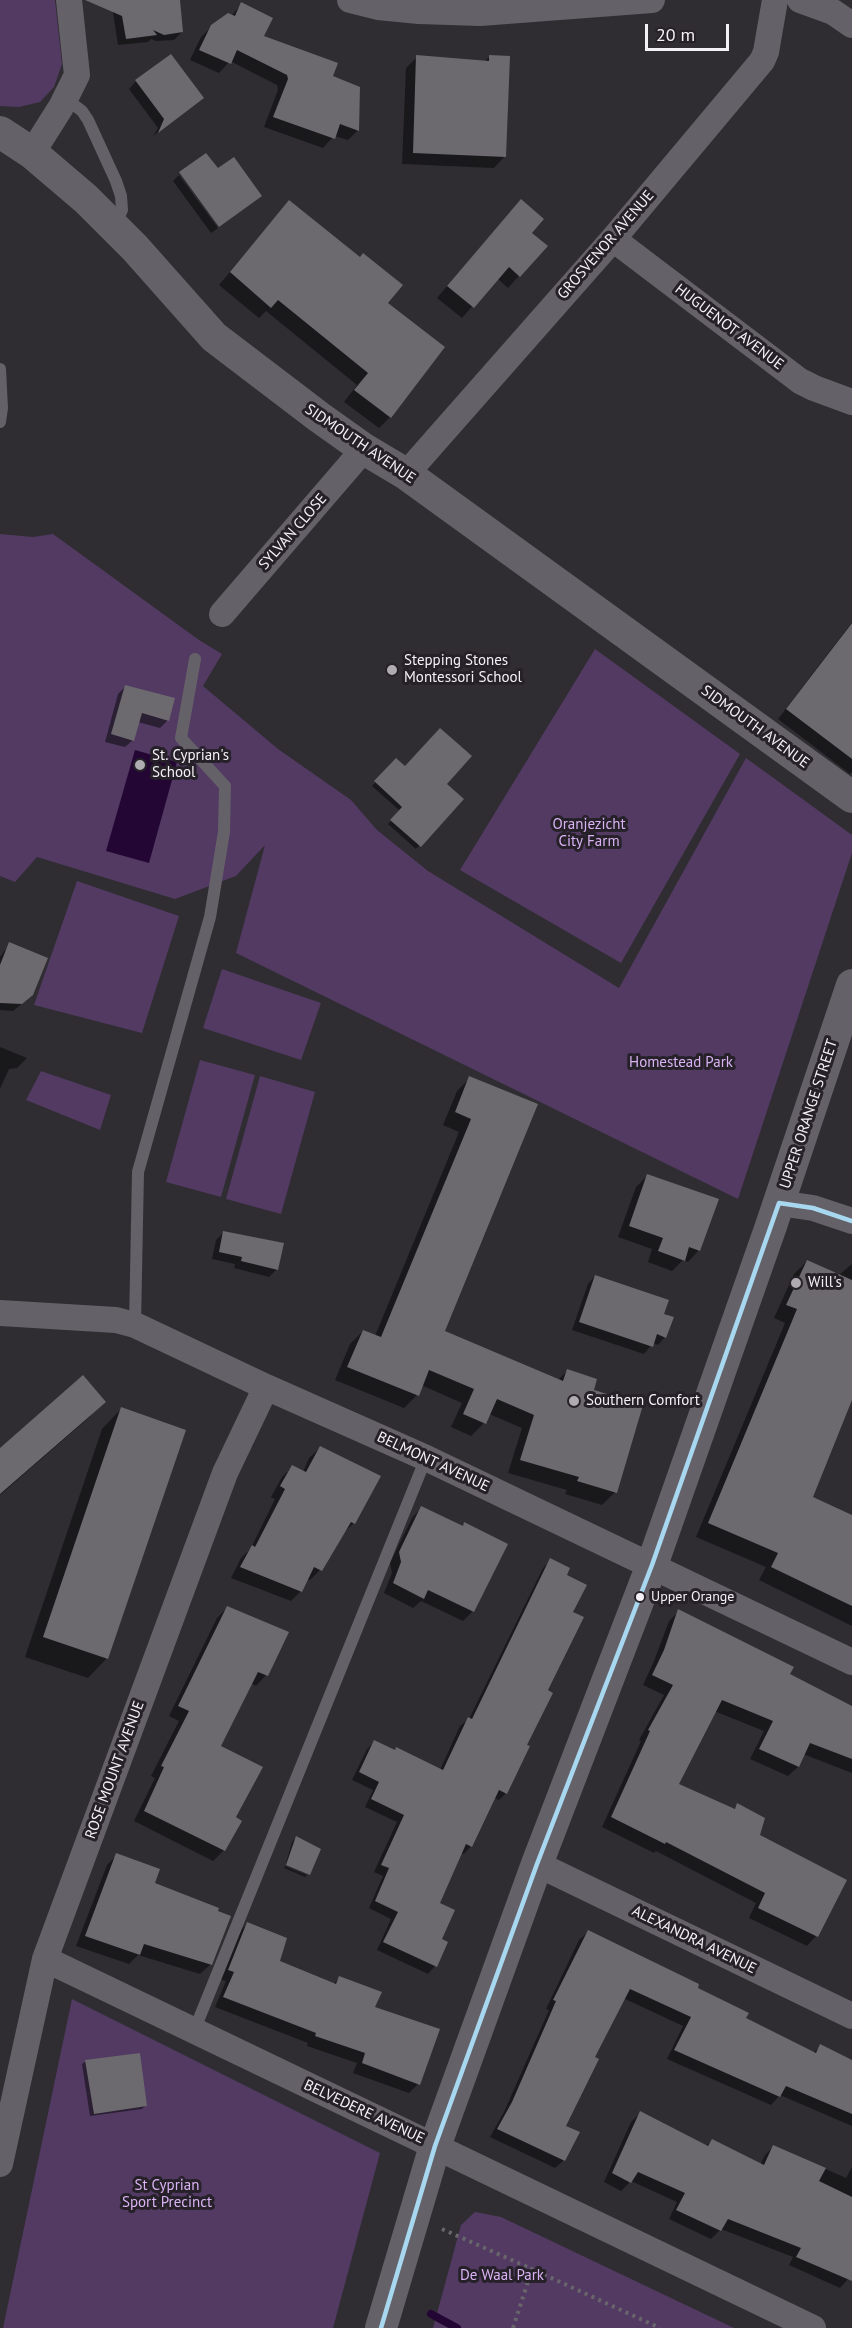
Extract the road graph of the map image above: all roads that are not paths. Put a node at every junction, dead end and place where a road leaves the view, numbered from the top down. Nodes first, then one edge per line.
1 (69, 0) edge
2 (350, 0) edge
3 (652, 0) edge
4 (775, 0) edge
5 (800, 0) edge
6 (578, 3) edge
7 (852, 25) edge
8 (66, 99) junction
9 (0, 132) edge
10 (32, 153) junction
11 (113, 227) junction
12 (613, 239) junction
13 (0, 369) edge
14 (852, 402) edge
15 (0, 422) edge
16 (364, 449) junction
17 (406, 474) junction
18 (222, 614) dead end
19 (195, 659) dead end
20 (852, 797) edge
21 (852, 986) edge
22 (779, 1203) junction
23 (852, 1221) edge
24 (0, 1313) edge
25 (135, 1325) junction
26 (266, 1387) junction
27 (426, 1458) junction
28 (652, 1565) junction
29 (852, 1662) edge
30 (537, 1864) junction
31 (45, 1959) junction
32 (852, 2016) edge
33 (194, 2031) junction
34 (435, 2146) junction
35 (0, 2164) edge
36 (381, 2328) edge
37 (813, 2328) edge

1 - 8 street
2 - 6 street
3 - 6 street
4 - 12 street, GROSVENOR AVENUE
5 - 7 street
8 - 10 street
8 - 11 lane
9 - 10 street, SIDMOUTH AVENUE
10 - 11 street, SIDMOUTH AVENUE
11 - 16 street, SIDMOUTH AVENUE
12 - 14 street, HUGUENOT AVENUE
12 - 17 street, GROSVENOR AVENUE
13 - 15 lane
16 - 17 street, SIDMOUTH AVENUE
16 - 18 street, SYLVAN CLOSE
17 - 20 street, SIDMOUTH AVENUE
19 - 25 lane
21 - 22 street, UPPER ORANGE STREET
22 - 23 street
22 - 28 street, UPPER ORANGE STREET
24 - 25 street, BELMONT AVENUE
25 - 26 street, BELMONT AVENUE
26 - 27 street, BELMONT AVENUE
26 - 31 street, ROSE MOUNT AVENUE
27 - 28 street, BELMONT AVENUE
27 - 33 lane
28 - 29 street, BELMONT AVENUE
28 - 30 street, UPPER ORANGE STREET
30 - 32 street, ALEXANDRA AVENUE
30 - 34 street, UPPER ORANGE STREET
31 - 33 street, BELVEDERE AVENUE
31 - 35 street, ROSE MOUNT AVENUE
33 - 34 street, BELVEDERE AVENUE
34 - 36 street, UPPER ORANGE STREET
34 - 37 street, BELVEDERE AVENUE

